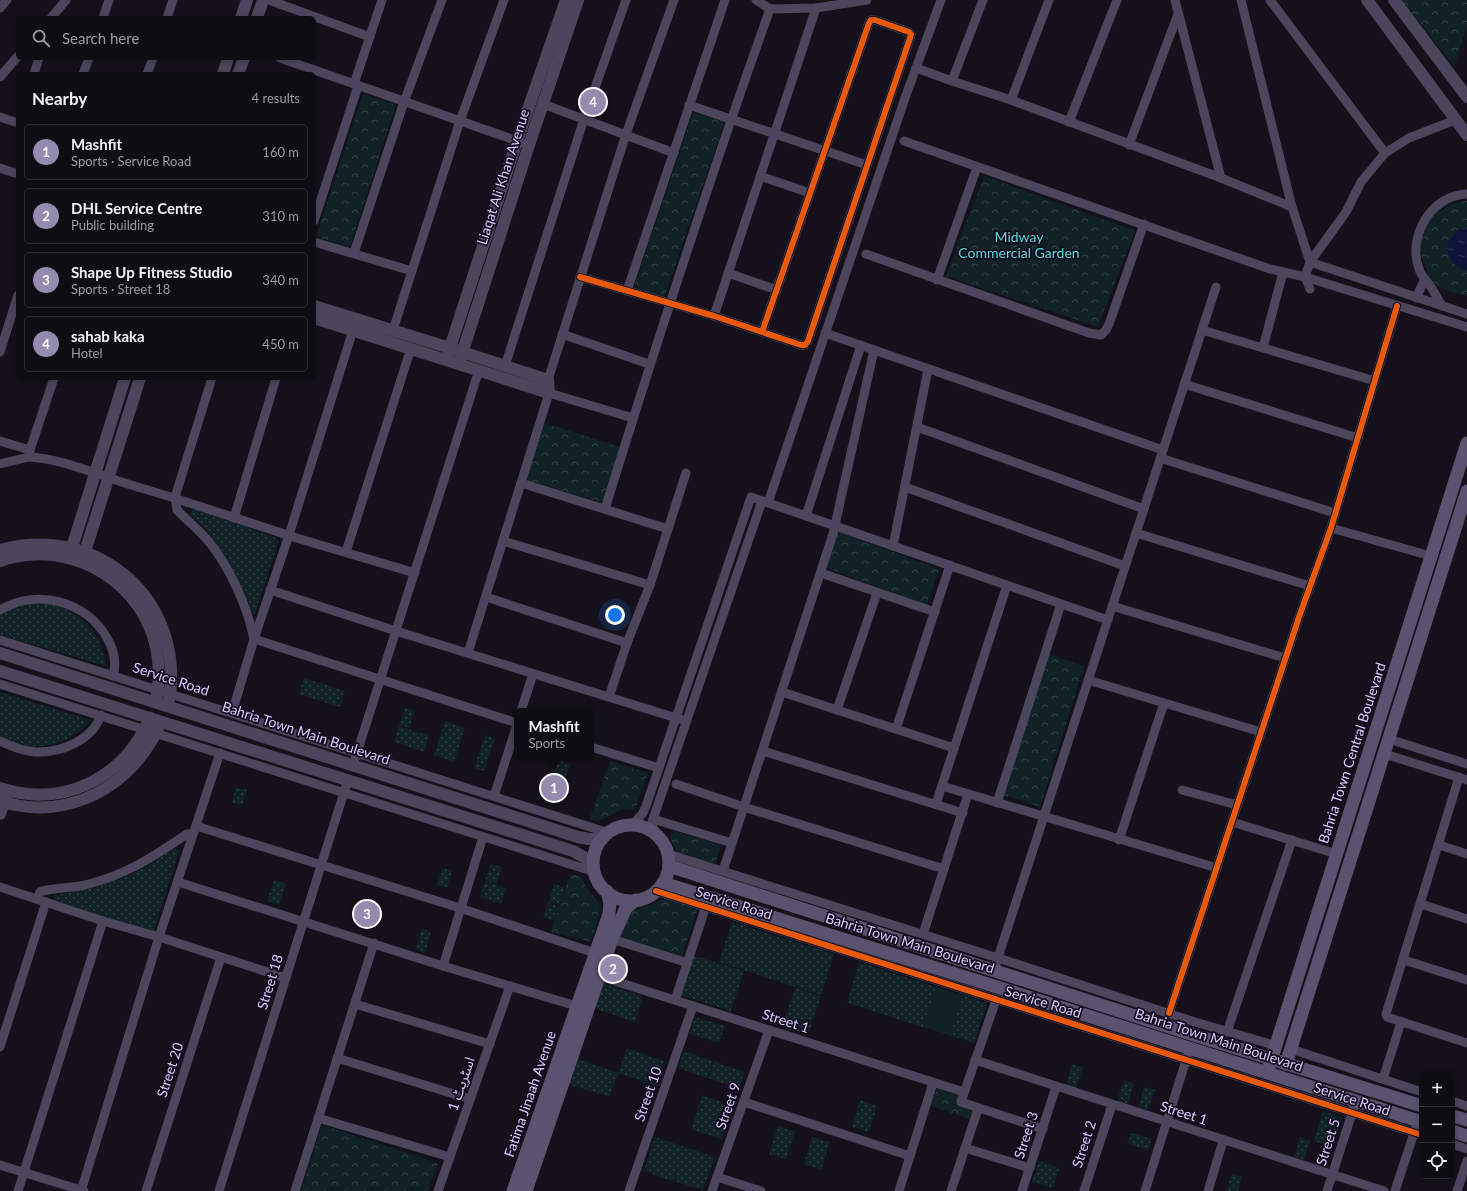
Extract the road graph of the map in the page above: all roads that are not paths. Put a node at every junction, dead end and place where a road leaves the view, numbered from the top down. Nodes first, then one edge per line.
1 (7, 0) edge
2 (66, 0) edge
3 (109, 0) edge
4 (173, 0) edge
5 (247, 0) edge
6 (263, 0) edge
7 (269, 0) edge
8 (382, 0) edge
9 (442, 0) edge
10 (504, 0) edge
11 (578, 0) edge
12 (626, 0) edge
13 (674, 0) edge
14 (725, 0) edge
15 (756, 0) edge
16 (867, 0) edge
17 (941, 0) edge
18 (982, 0) edge
19 (1049, 0) edge
20 (1117, 0) edge
21 (1175, 0) edge
22 (1241, 0) edge
23 (1270, 0) edge
24 (1367, 0) edge
25 (1394, 0) edge
26 (0, 8) edge
27 (567, 8) edge
28 (816, 8) junction
29 (770, 9) junction
30 (1178, 14) junction
31 (52, 16) edge
32 (104, 16) edge
33 (168, 16) edge
34 (242, 16) edge
35 (258, 16) edge
36 (313, 16) edge
37 (316, 17) edge
38 (370, 37) junction
39 (16, 58) edge
40 (38, 60) edge
41 (88, 60) edge
42 (152, 60) edge
43 (227, 60) edge
44 (243, 60) edge
45 (284, 60) edge
46 (916, 68) junction
47 (302, 70) edge
48 (35, 72) edge
49 (84, 72) edge
50 (148, 72) edge
51 (224, 72) edge
52 (239, 72) edge
53 (316, 74) edge
54 (0, 77) edge
55 (952, 81) junction
56 (356, 85) junction
57 (1467, 97) edge
58 (1011, 100) junction
59 (404, 102) junction
60 (542, 104) junction
61 (689, 105) junction
62 (0, 117) edge
63 (584, 119) junction
64 (730, 119) junction
65 (1455, 120) junction
66 (460, 121) junction
67 (16, 122) edge
68 (1070, 122) junction
69 (626, 134) junction
70 (774, 134) junction
71 (1467, 135) edge
72 (904, 141) dead end
73 (523, 143) junction
74 (1130, 145) junction
75 (825, 151) junction
76 (674, 153) junction
77 (1385, 153) junction
78 (867, 165) junction
79 (977, 167) junction
80 (0, 168) edge
81 (16, 173) edge
82 (760, 176) junction
83 (1220, 178) junction
84 (810, 193) junction
85 (1467, 194) edge
86 (1292, 207) junction
87 (316, 215) edge
88 (1144, 224) junction
89 (316, 243) edge
90 (354, 253) junction
91 (866, 254) dead end
92 (1310, 262) junction
93 (412, 271) junction
94 (1284, 272) junction
95 (728, 273) junction
96 (580, 277) junction
97 (1305, 277) junction
98 (1425, 279) junction
99 (936, 280) junction
100 (1216, 287) dead end
101 (1310, 289) dead end
102 (627, 290) junction
103 (777, 290) junction
104 (1416, 298) junction
105 (16, 301) edge
106 (670, 304) junction
107 (1397, 306) junction
108 (1442, 306) junction
109 (316, 307) edge
110 (1467, 314) edge
111 (714, 316) junction
112 (316, 319) edge
113 (1467, 327) edge
114 (353, 330) junction
115 (394, 330) junction
116 (1202, 330) junction
117 (762, 332) junction
118 (825, 333) junction
119 (562, 334) junction
120 (861, 345) junction
121 (411, 348) junction
122 (1263, 348) junction
123 (874, 350) junction
124 (0, 352) edge
125 (448, 354) junction
126 (461, 358) junction
127 (649, 364) junction
128 (505, 366) junction
129 (928, 369) junction
130 (479, 370) junction
131 (53, 380) edge
132 (124, 380) edge
133 (139, 380) edge
134 (211, 380) edge
135 (275, 380) edge
136 (548, 380) junction
137 (1375, 381) junction
138 (1184, 384) junction
139 (549, 393) junction
140 (633, 418) junction
141 (916, 427) junction
142 (1358, 438) junction
143 (0, 442) edge
144 (1467, 443) edge
145 (29, 454) junction
146 (1162, 454) junction
147 (0, 464) edge
148 (686, 473) dead end
149 (95, 474) junction
150 (109, 478) junction
151 (521, 483) junction
152 (905, 487) junction
153 (1467, 491) edge
154 (175, 497) junction
155 (765, 502) junction
156 (605, 509) junction
157 (1144, 509) junction
158 (1335, 513) junction
159 (806, 516) junction
160 (234, 518) junction
161 (835, 526) junction
162 (1331, 528) junction
163 (668, 529) junction
164 (1136, 533) junction
165 (289, 536) junction
166 (503, 541) junction
167 (893, 546) junction
168 (0, 550) edge
169 (70, 552) junction
170 (346, 552) junction
171 (1431, 556) junction
172 (84, 557) junction
173 (0, 561) edge
174 (950, 565) junction
175 (1125, 566) junction
176 (415, 573) junction
177 (821, 573) junction
178 (650, 585) junction
179 (1007, 585) junction
180 (1310, 586) junction
181 (270, 590) junction
182 (877, 593) junction
183 (486, 597) junction
184 (1061, 604) junction
185 (1112, 606) junction
186 (0, 610) edge
187 (935, 612) junction
188 (1108, 620) junction
189 (396, 631) junction
190 (254, 639) junction
191 (0, 640) edge
192 (627, 643) junction
193 (0, 653) edge
194 (468, 653) junction
195 (1285, 658) junction
196 (0, 671) edge
197 (533, 674) junction
198 (113, 676) junction
199 (381, 679) junction
200 (1088, 680) junction
201 (0, 684) edge
202 (158, 690) junction
203 (782, 692) junction
204 (609, 697) junction
205 (169, 700) junction
206 (156, 702) junction
207 (1164, 703) junction
208 (522, 708) edge
209 (837, 710) junction
210 (232, 713) junction
211 (100, 715) junction
212 (676, 719) junction
213 (686, 721) junction
214 (514, 723) edge
215 (153, 726) junction
216 (896, 729) junction
217 (1261, 732) junction
218 (514, 733) edge
219 (1389, 739) junction
220 (0, 741) edge
221 (594, 748) edge
222 (954, 748) junction
223 (762, 751) junction
224 (220, 753) junction
225 (1385, 754) junction
226 (355, 759) junction
227 (1467, 764) edge
228 (659, 768) junction
229 (1463, 779) edge
230 (676, 784) dead end
231 (942, 786) junction
232 (346, 787) junction
233 (1182, 790) dead end
234 (968, 794) junction
235 (3, 795) edge
236 (494, 796) junction
237 (997, 803) junction
238 (936, 804) junction
239 (1237, 805) junction
240 (744, 807) junction
241 (963, 812) junction
242 (0, 814) edge
243 (1045, 817) junction
244 (653, 819) junction
245 (1232, 822) junction
246 (632, 825) junction
247 (194, 830) junction
248 (655, 833) junction
249 (605, 836) junction
250 (483, 837) junction
251 (1120, 840) junction
252 (1292, 840) junction
253 (732, 843) junction
254 (1439, 845) junction
255 (1337, 854) junction
256 (1467, 854) edge
257 (669, 860) junction
258 (321, 866) junction
259 (1217, 868) junction
260 (594, 869) junction
261 (944, 869) junction
262 (723, 871) junction
263 (178, 882) junction
264 (0, 887) edge
265 (660, 887) junction
266 (607, 891) junction
267 (41, 900) junction
268 (636, 900) junction
269 (1421, 904) junction
270 (706, 906) junction
271 (460, 908) junction
272 (1467, 919) edge
273 (103, 921) junction
274 (304, 921) junction
275 (923, 934) junction
276 (159, 937) junction
277 (612, 939) junction
278 (374, 943) junction
279 (595, 953) junction
280 (220, 957) junction
281 (998, 958) junction
282 (1404, 960) junction
283 (688, 963) junction
284 (443, 966) junction
285 (994, 970) junction
286 (599, 976) junction
287 (286, 978) junction
288 (1467, 980) edge
289 (510, 986) junction
290 (994, 994) junction
291 (675, 1000) junction
292 (355, 1004) junction
293 (693, 1006) junction
294 (1304, 1007) junction
295 (583, 1008) junction
296 (1169, 1013) junction
297 (1401, 1022) junction
298 (769, 1030) junction
299 (1227, 1032) junction
300 (1194, 1035) junction
301 (1467, 1043) edge
302 (490, 1044) junction
303 (1277, 1046) junction
304 (0, 1047) edge
305 (1291, 1048) junction
306 (1188, 1054) junction
307 (337, 1058) junction
308 (975, 1060) junction
309 (1272, 1060) junction
310 (1286, 1064) junction
311 (1254, 1068) junction
312 (1267, 1072) junction
313 (1383, 1079) junction
314 (933, 1083) junction
315 (1056, 1087) junction
316 (1419, 1091) edge
317 (964, 1092) junction
318 (470, 1099) junction
319 (744, 1102) junction
320 (1455, 1102) edge
321 (1112, 1105) junction
322 (1419, 1105) edge
323 (1354, 1106) junction
324 (1467, 1106) edge
325 (978, 1109) junction
326 (1455, 1117) edge
327 (318, 1118) junction
328 (1467, 1120) edge
329 (1167, 1123) junction
330 (1419, 1127) edge
331 (1043, 1129) junction
332 (1455, 1132) edge
333 (1467, 1136) edge
334 (1223, 1140) junction
335 (1455, 1145) edge
336 (965, 1148) junction
337 (1467, 1149) edge
338 (450, 1156) junction
339 (910, 1156) junction
340 (1467, 1161) edge
341 (0, 1165) edge
342 (1030, 1168) junction
343 (24, 1172) junction
344 (1332, 1174) junction
345 (717, 1177) junction
346 (18, 1191) edge
347 (82, 1191) edge
348 (146, 1191) edge
349 (219, 1191) edge
350 (295, 1191) edge
351 (438, 1191) edge
352 (513, 1191) edge
353 (526, 1191) edge
354 (629, 1191) edge
355 (712, 1191) edge
356 (761, 1191) edge
357 (899, 1191) edge
358 (951, 1191) edge
359 (1022, 1191) edge
360 (1084, 1191) edge
361 (1145, 1191) edge
362 (1208, 1191) edge
363 (1327, 1191) edge
364 (1384, 1191) edge
365 (1395, 1191) edge
366 (1457, 1191) edge

1 - 26 street
2 - 31 street
3 - 32 street
4 - 33 street
5 - 34 street
6 - 35 street
7 - 36 street
8 - 38 street
9 - 59 street
10 - 66 street
11 - 27 street, Liaqat Ali Khan Avenue
12 - 63 street
13 - 69 street
14 - 61 street
15 - 29 street
16 - 28 street
17 - 46 street
18 - 55 street
19 - 58 street
20 - 68 street
21 - 30 street
22 - 86 street
23 - 77 street
24 - 65 street
25 - 57 street
27 - 60 street, Liaqat Ali Khan Avenue
27 - 73 street, Liaqat Ali Khan Avenue
28 - 29 street
28 - 70 street
29 - 64 street
30 - 74 street
30 - 83 street
37 - 38 street
38 - 56 street
39 - 54 street
40 - 48 street
41 - 49 street
42 - 50 street
43 - 51 street
44 - 52 street
45 - 47 street
46 - 55 street
46 - 118 street
53 - 56 street
55 - 58 street
56 - 59 street
56 - 87 street
58 - 68 street
59 - 66 street
59 - 90 street
60 - 63 street
60 - 73 street, Liaqat Ali Khan Avenue
61 - 64 street
61 - 76 street
62 - 67 street
63 - 69 street
63 - 128 street
64 - 70 street
64 - 106 street
65 - 71 street
65 - 77 street
66 - 73 street
66 - 93 street
68 - 74 street
69 - 76 street
69 - 96 street
70 - 75 street
70 - 82 street
72 - 79 street
73 - 125 street, Liaqat Ali Khan Avenue
73 - 126 street, Liaqat Ali Khan Avenue
74 - 83 street
75 - 78 street
75 - 78 street
75 - 84 street
76 - 102 street
77 - 92 street
78 - 117 street
79 - 88 street
79 - 99 street
80 - 81 street
82 - 84 street
82 - 95 street
83 - 86 street
84 - 103 street
85 - 98 street
86 - 92 street
88 - 94 street
88 - 99 street
89 - 90 street
90 - 93 street
91 - 99 street
92 - 97 street
92 - 104 street
93 - 115 street
94 - 97 street
94 - 122 street
95 - 103 street
95 - 111 street
96 - 102 street
96 - 119 street
97 - 101 street
97 - 107 street
98 - 104 street
98 - 108 street
100 - 116 street
102 - 106 street
103 - 117 street
104 - 108 street
105 - 124 street
106 - 111 street
106 - 127 street
107 - 113 street
107 - 137 street
108 - 110 street
109 - 115 street
111 - 117 street
112 - 114 street
114 - 121 street
114 - 165 street
115 - 125 street
116 - 122 street
116 - 138 street
118 - 120 street
118 - 155 street
119 - 127 street
119 - 136 street
120 - 123 street
120 - 159 street
121 - 125 street
121 - 170 street
122 - 137 street
123 - 129 street
123 - 161 street
125 - 126 street
126 - 128 street
126 - 130 street
127 - 140 street
128 - 136 street
129 - 141 street
129 - 146 street
130 - 139 street
130 - 176 street
131 - 145 street
132 - 149 street
133 - 150 street
134 - 154 street
135 - 160 street
136 - 139 street
137 - 142 street
138 - 142 street
138 - 146 street
139 - 140 street
139 - 151 street
140 - 156 street
141 - 152 street
141 - 157 street
142 - 158 street
143 - 145 street
144 - 171 main road, Bahria Town Central Boulevard
145 - 147 street
145 - 149 street
146 - 157 street
146 - 158 street
148 - 163 street
149 - 150 street
149 - 169 street
150 - 154 street
150 - 172 street
151 - 156 street
151 - 166 street
152 - 167 street
152 - 175 street
153 - 219 main road
154 - 160 street
154 - 190 street
155 - 159 street
155 - 212 street
155 - 213 street
156 - 163 street
157 - 164 street
158 - 162 street
159 - 161 street
160 - 165 street
161 - 167 street
161 - 177 street
162 - 171 street
162 - 180 street
163 - 178 street
164 - 175 street
164 - 180 street
165 - 170 street
165 - 181 street
166 - 178 street
166 - 183 street
167 - 174 street
168 - 169 street
169 - 172 street
169 - 173 street
170 - 176 street
171 - 255 main road, Bahria Town Central Boulevard
172 - 202 street
172 - 205 street
174 - 179 street
174 - 187 street
175 - 185 street
176 - 189 street
177 - 182 street
177 - 203 street
178 - 192 street
179 - 184 street
179 - 222 street
180 - 195 street
181 - 189 street
181 - 190 street
182 - 187 street
182 - 209 street
183 - 192 street
183 - 194 street
184 - 188 street
184 - 237 street
185 - 188 street
185 - 195 street
186 - 198 street
187 - 216 street
188 - 200 street
189 - 194 street
189 - 199 street
190 - 199 street
190 - 210 street
191 - 198 street, Service Road
192 - 204 street
193 - 206 street, Bahria Town Main Boulevard
194 - 197 street
195 - 217 street
196 - 215 street
197 - 204 street
197 - 208 street
198 - 202 street, Service Road
199 - 214 street
199 - 226 street
200 - 207 street
200 - 243 street
201 - 211 street
202 - 205 street, Service Road
202 - 206 street
203 - 209 street
203 - 223 street
204 - 212 street
205 - 206 street, Bahria Town Main Boulevard
205 - 210 street, Service Road
205 - 226 street, Bahria Town Main Boulevard
207 - 217 street
207 - 251 street
209 - 216 street
210 - 226 street, Service Road
211 - 215 street
211 - 220 street
212 - 213 street
212 - 228 street
213 - 244 street
215 - 224 street
215 - 232 street
215 - 235 street
216 - 222 street
217 - 239 street
218 - 236 street
219 - 225 main road
219 - 227 street
221 - 228 street
222 - 231 street
223 - 238 street
223 - 240 street
224 - 232 street
224 - 247 street
225 - 229 street
225 - 294 main road
226 - 236 street, Service Road
226 - 249 street, Bahria Town Main Boulevard
228 - 246 street
229 - 254 street
230 - 240 street
231 - 234 street
231 - 238 street
232 - 250 street
232 - 258 street, Street 18
232 - 260 street
233 - 239 street
234 - 237 street
234 - 241 street
235 - 242 street
236 - 249 street, Service Road
237 - 243 street
238 - 241 street
239 - 245 street
240 - 253 street
240 - 261 street
241 - 261 street
243 - 251 street
243 - 281 street
244 - 248 street
244 - 253 street
245 - 252 street
245 - 259 street
246 - 248 main road
246 - 249 main road
247 - 258 street
247 - 263 street
247 - 267 street
248 - 257 main road
249 - 260 main road
250 - 260 street
250 - 271 street
251 - 259 street
252 - 255 street
252 - 299 street
253 - 262 street
254 - 256 street
254 - 269 street
255 - 303 main road, Bahria Town Central Boulevard
257 - 262 street
257 - 265 main road
257 - 285 main road, Bahria Town Main Boulevard
258 - 271 street
258 - 274 street, Street 18
259 - 296 street
260 - 266 main road
261 - 275 street
262 - 275 street
263 - 274 street
263 - 276 street
264 - 267 street
265 - 268 main road
265 - 270 street, Service Road
265 - 290 main road, Bahria Town Main Boulevard
266 - 268 main road
266 - 279 main road, Fatima Jinaah Avenue
267 - 273 street
267 - 304 street
268 - 277 main road, Fatima Jinaah Avenue
269 - 272 street
269 - 282 street
270 - 283 street
270 - 290 street, Service Road
271 - 279 street
271 - 284 street
273 - 276 street
273 - 343 street
274 - 278 street
274 - 287 street, Street 18
275 - 281 street
276 - 280 street
276 - 347 street
277 - 283 street
277 - 286 main road, Fatima Jinaah Avenue
278 - 284 street
278 - 292 street
279 - 295 main road, Fatima Jinaah Avenue
280 - 287 street
280 - 348 street, Street 20
281 - 285 street
281 - 296 street
282 - 288 street
282 - 297 street
283 - 291 street
284 - 289 street
285 - 300 main road, Bahria Town Main Boulevard
286 - 291 street, Street 1
286 - 295 main road, Fatima Jinaah Avenue
287 - 349 street, Street 18
289 - 295 street
289 - 302 street, اسٹریٹ 1
290 - 306 main road, Bahria Town Main Boulevard
290 - 308 street
291 - 293 street, Street 1
292 - 302 street
292 - 307 street
293 - 298 street, Street 1
293 - 354 street, Street 10
294 - 305 main road
294 - 309 main road
295 - 352 main road, Fatima Jinaah Avenue
295 - 353 main road, Fatima Jinaah Avenue
296 - 299 street
297 - 301 street
297 - 313 street
298 - 314 street, Street 1
298 - 319 street, Street 9
299 - 303 street
300 - 306 street
300 - 309 main road, Bahria Town Main Boulevard
302 - 318 street, اسٹریٹ 1
303 - 309 main road, Bahria Town Central Boulevard
305 - 310 main road
305 - 313 street, Service Road
306 - 311 main road, Bahria Town Main Boulevard
306 - 323 street, Service Road
306 - 329 street
307 - 318 street
307 - 327 street
308 - 315 street, Street 1
308 - 317 street
309 - 310 main road, Bahria Town Main Boulevard
309 - 311 main road
309 - 312 main road, Bahria Town Central Boulevard
310 - 322 main road, Bahria Town Main Boulevard
311 - 312 main road, Bahria Town Main Boulevard
312 - 323 main road, Bahria Town Main Boulevard
313 - 316 street, Service Road
314 - 317 street, Street 1
314 - 339 street
315 - 321 street, Street 1
315 - 331 street, Street 3
317 - 325 street
318 - 338 street, اسٹریٹ 1
319 - 339 street
319 - 345 street, Street 9
320 - 324 street
321 - 329 street, Street 1
321 - 360 street, Street 2
323 - 330 main road, Bahria Town Main Boulevard
323 - 344 street, Street 5
325 - 331 street
325 - 336 street
326 - 328 main road
327 - 338 street
327 - 350 street
329 - 334 street, Street 1
329 - 361 street
330 - 365 street
331 - 342 street, Street 3
332 - 333 main road
334 - 344 street, Street 1
334 - 362 street
335 - 337 street
336 - 342 street
336 - 358 street
338 - 351 street, اسٹریٹ 1
339 - 357 street
340 - 366 street
341 - 343 street
342 - 359 street, Street 3
343 - 346 street
343 - 347 street
344 - 363 street, Street 5
344 - 364 street, Street 1
345 - 355 street, Street 9
345 - 356 street

